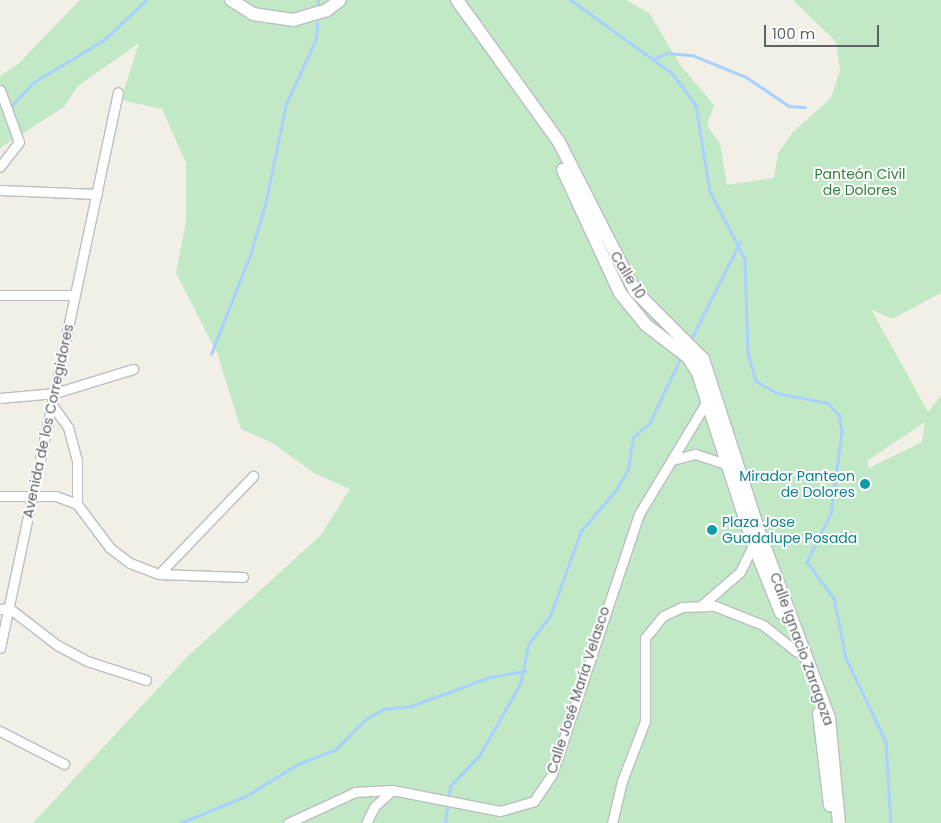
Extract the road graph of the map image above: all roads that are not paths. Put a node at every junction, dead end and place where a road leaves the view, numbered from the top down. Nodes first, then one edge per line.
1 (231, 0) edge
2 (340, 0) edge
3 (457, 0) edge
4 (0, 90) edge
5 (118, 92) dead end
6 (0, 166) edge
7 (0, 190) edge
8 (97, 194) junction
9 (0, 295) edge
10 (74, 295) junction
11 (133, 369) dead end
12 (55, 393) junction
13 (711, 394) junction
14 (0, 398) edge
15 (52, 405) junction
16 (672, 460) junction
17 (726, 464) junction
18 (739, 470) junction
19 (253, 476) dead end
20 (33, 494) junction
21 (0, 496) edge
22 (77, 504) junction
23 (757, 540) junction
24 (159, 574) junction
25 (243, 577) dead end
26 (703, 604) junction
27 (5, 608) edge
28 (0, 648) edge
29 (797, 652) junction
30 (146, 680) dead end
31 (0, 731) edge
32 (64, 764) dead end
33 (392, 790) junction
34 (288, 823) edge
35 (366, 823) edge
36 (612, 823) edge
37 (830, 823) edge
38 (838, 823) edge

1 - 2 street
3 - 13 street, Calle 10
4 - 6 street
5 - 8 street, Avenida de los Corregidores
7 - 8 street
8 - 10 street, Avenida de los Corregidores
9 - 10 street
10 - 12 street, Avenida de los Corregidores
11 - 12 street
12 - 14 street
12 - 15 street, Avenida de los Corregidores
13 - 16 street, Calle José María Velasco
13 - 17 street, Calle 10
13 - 18 street, Calle 10
15 - 20 street, Avenida de los Corregidores
15 - 22 street
16 - 17 street
16 - 33 street, Calle José María Velasco
17 - 18 street
17 - 23 street, Calle Ignacio Zaragoza
18 - 23 street, Calle Ignacio Zaragoza
19 - 24 street
20 - 21 street
20 - 22 street
20 - 27 street, Avenida de los Corregidores
22 - 24 street
23 - 26 street
23 - 29 street, Calle Ignacio Zaragoza
23 - 38 street, Calle Ignacio Zaragoza
24 - 25 street
26 - 29 street, Calle Ignacio Zaragoza
26 - 36 street, Calle Ignacio Zaragoza
27 - 28 street, Avenida de los Corregidores
27 - 30 street
29 - 37 street, Calle Ignacio Zaragoza
31 - 32 street
33 - 34 street, Calle José María Velasco
33 - 35 street

